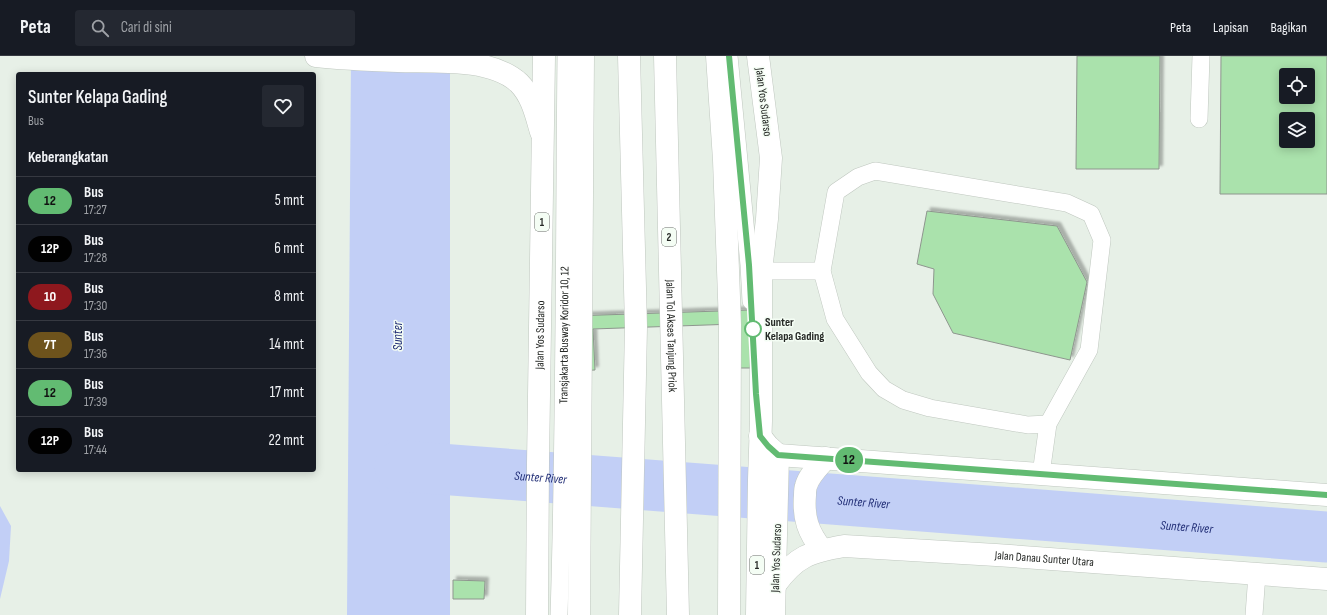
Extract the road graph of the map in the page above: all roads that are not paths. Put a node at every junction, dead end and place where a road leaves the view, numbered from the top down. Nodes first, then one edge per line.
1 (316, 56) edge
2 (544, 56) edge
3 (566, 56) edge
4 (583, 56) edge
5 (629, 56) edge
6 (665, 56) edge
7 (717, 56) edge
8 (729, 56) edge
9 (745, 56) edge
10 (758, 56) edge
11 (1200, 56) edge
12 (1199, 119) dead end
13 (544, 139) junction
14 (767, 219) junction
15 (761, 271) junction
16 (822, 271) junction
17 (1048, 424) junction
18 (760, 436) junction
19 (778, 455) junction
20 (826, 458) junction
21 (1041, 474) junction
22 (768, 480) junction
23 (1327, 495) edge
24 (768, 515) junction
25 (822, 550) junction
26 (1257, 574) junction
27 (1327, 579) edge
28 (775, 585) junction
29 (537, 615) edge
30 (559, 615) edge
31 (579, 615) edge
32 (630, 615) edge
33 (678, 615) edge
34 (729, 615) edge
35 (757, 615) edge
36 (774, 615) edge
37 (1254, 615) edge

1 - 13 main road
2 - 13 main road, Jalan Yos Sudarso / 1
3 - 30 lane, Transjakarta Busway Koridor 10, 12
4 - 31 main road
5 - 32 main road
6 - 33 main road, Jalan Tol Akses Tanjung Priok / 2
7 - 34 main road
8 - 18 lane
9 - 14 main road, Jalan Yos Sudarso / 1
10 - 14 main road, Jalan Yos Sudarso / 1
11 - 12 lane
13 - 29 main road, Jalan Yos Sudarso / 1
14 - 15 main road, Jalan Yos Sudarso / 1
15 - 16 lane
15 - 18 main road, Jalan Yos Sudarso / 1
16 - 17 lane
16 - 17 lane
17 - 21 lane
18 - 19 main road
18 - 22 main road, Jalan Yos Sudarso / 1
19 - 20 main road
19 - 22 main road, Jalan Yos Sudarso / 1
20 - 21 main road
20 - 25 main road
21 - 23 main road
22 - 24 main road, Jalan Yos Sudarso / 1
24 - 28 main road, Jalan Yos Sudarso / 1
24 - 35 main road, Jalan Yos Sudarso / 1
25 - 26 main road, Jalan Danau Sunter Utara
25 - 28 main road, Jalan Danau Sunter Utara
26 - 27 main road, Jalan Danau Sunter Utara
26 - 37 lane
28 - 36 main road, Jalan Yos Sudarso / 1

